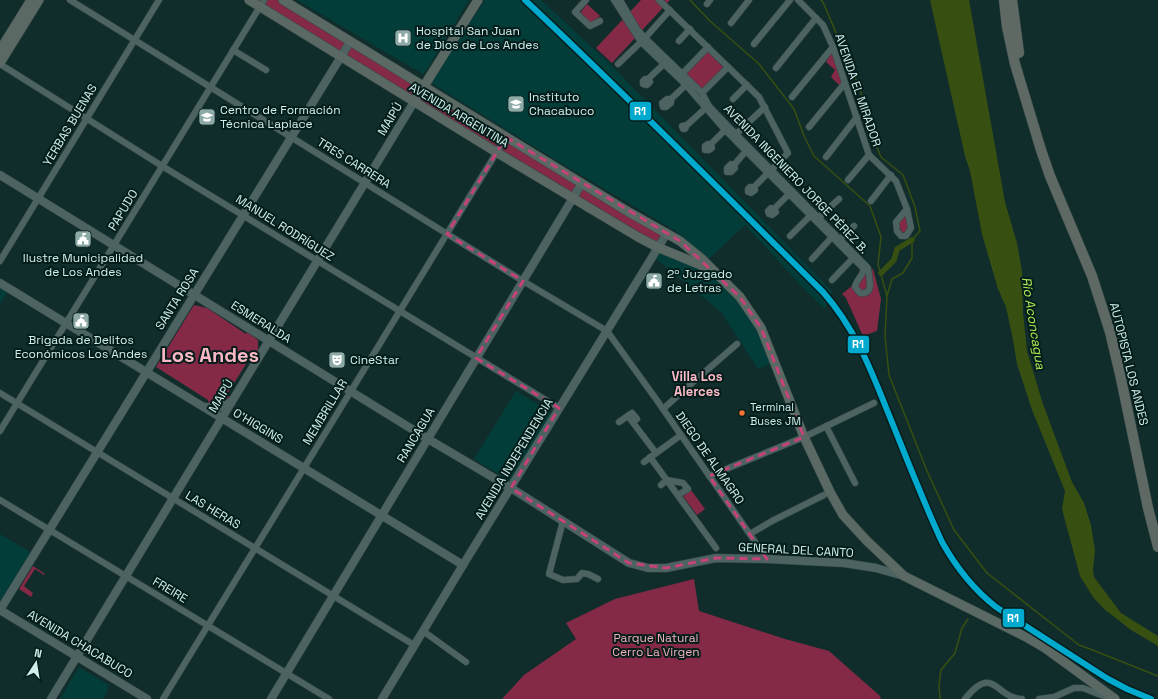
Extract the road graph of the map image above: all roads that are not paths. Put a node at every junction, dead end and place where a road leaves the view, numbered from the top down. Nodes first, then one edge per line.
1 (31, 0) edge
2 (39, 0) edge
3 (70, 0) edge
4 (159, 0) edge
5 (249, 0) edge
6 (283, 0) edge
7 (478, 0) edge
8 (586, 0) edge
9 (659, 0) edge
10 (749, 0) edge
11 (790, 0) edge
12 (798, 0) edge
13 (1004, 0) edge
14 (1012, 0) edge
15 (618, 2) edge
16 (262, 3) edge
17 (670, 10) junction
18 (816, 18) junction
19 (600, 21) dead end
20 (731, 23) dead end
21 (690, 29) junction
22 (134, 40) junction
23 (643, 40) junction
24 (679, 41) dead end
25 (350, 42) junction
26 (754, 44) dead end
27 (708, 47) junction
28 (833, 47) junction
29 (0, 50) edge
30 (233, 50) junction
31 (341, 56) junction
32 (666, 62) junction
33 (0, 63) edge
34 (618, 64) dead end
35 (728, 68) junction
36 (776, 68) dead end
37 (266, 70) dead end
38 (682, 74) junction
39 (648, 79) dead end
40 (845, 83) junction
41 (686, 85) junction
42 (747, 85) junction
43 (424, 86) junction
44 (210, 87) junction
45 (702, 93) junction
46 (792, 97) dead end
47 (671, 99) dead end
48 (733, 99) dead end
49 (414, 102) junction
50 (707, 106) junction
51 (765, 107) junction
52 (857, 117) junction
53 (86, 119) junction
54 (687, 125) dead end
55 (1033, 126) junction
56 (809, 127) dead end
57 (725, 130) junction
58 (734, 136) junction
59 (291, 137) junction
60 (506, 137) junction
61 (711, 144) dead end
62 (746, 151) junction
63 (496, 152) junction
64 (869, 155) junction
65 (826, 157) dead end
66 (734, 165) dead end
67 (162, 166) junction
68 (769, 172) junction
69 (0, 175) edge
70 (891, 175) junction
71 (848, 180) dead end
72 (365, 183) junction
73 (582, 183) junction
74 (754, 187) dead end
75 (789, 194) junction
76 (573, 197) junction
77 (38, 198) junction
78 (839, 199) dead end
79 (871, 201) dead end
80 (774, 209) dead end
81 (907, 209) dead end
82 (243, 215) junction
83 (810, 216) junction
84 (818, 218) junction
85 (860, 231) dead end
86 (667, 233) junction
87 (446, 234) junction
88 (790, 236) dead end
89 (832, 237) junction
90 (840, 239) junction
91 (114, 245) junction
92 (657, 247) junction
93 (854, 257) junction
94 (812, 258) dead end
95 (0, 261) edge
96 (317, 261) junction
97 (715, 271) junction
98 (832, 280) dead end
99 (523, 281) junction
100 (0, 282) edge
101 (194, 294) junction
102 (188, 304) junction
103 (209, 304) junction
104 (399, 311) junction
105 (66, 323) junction
106 (607, 331) junction
107 (258, 334) junction
108 (269, 341) junction
109 (737, 344) dead end
110 (260, 354) junction
111 (476, 358) junction
112 (155, 359) junction
113 (146, 372) junction
114 (158, 379) junction
115 (350, 391) junction
116 (0, 393) edge
117 (232, 402) junction
118 (17, 403) junction
119 (874, 403) dead end
120 (202, 406) junction
121 (559, 408) junction
122 (663, 410) junction
123 (222, 418) junction
124 (619, 422) dead end
125 (826, 426) junction
126 (0, 431) edge
127 (681, 434) junction
128 (804, 437) junction
129 (428, 439) junction
130 (97, 452) junction
131 (656, 453) junction
132 (650, 457) junction
133 (644, 462) dead end
134 (303, 468) junction
135 (709, 476) junction
136 (668, 480) junction
137 (855, 483) dead end
138 (661, 485) dead end
139 (511, 488) junction
140 (678, 495) junction
141 (824, 495) dead end
142 (173, 498) junction
143 (0, 500) edge
144 (381, 516) junction
145 (563, 521) junction
146 (49, 530) junction
147 (750, 534) junction
148 (1158, 547) edge
149 (255, 548) junction
150 (716, 548) dead end
151 (767, 559) junction
152 (463, 565) junction
153 (542, 574) dead end
154 (550, 574) junction
155 (125, 576) junction
156 (904, 576) junction
157 (598, 579) dead end
158 (333, 596) junction
159 (0, 610) edge
160 (207, 626) junction
161 (423, 631) junction
162 (414, 645) junction
163 (76, 656) junction
164 (466, 662) dead end
165 (286, 673) junction
166 (51, 699) edge
167 (147, 699) edge
168 (163, 699) edge
169 (271, 699) edge
170 (329, 699) edge
171 (382, 699) edge
172 (965, 699) edge
173 (1022, 699) edge
174 (1039, 699) edge
175 (1110, 699) edge
176 (1115, 699) edge

1 - 29 main road
2 - 33 main road
3 - 22 street, TRES CARRERA
4 - 22 street, YERBAS BUENAS
5 - 16 main road, AVENIDA ARGENTINA
6 - 25 main road, AVENIDA ARGENTINA
7 - 43 main road, MAIPÚ
8 - 19 street
9 - 17 street
10 - 20 street
11 - 26 street
12 - 18 street, AVENIDA EL MIRADOR
13 - 55 highway, AUTOPISTA LOS ANDES
14 - 55 highway, AUTOPISTA LOS ANDES
15 - 23 street, AVENIDA INGENIERO JORGE PÉREZ B.
16 - 30 street, PAPUDO
16 - 31 main road, AVENIDA ARGENTINA
17 - 21 street
17 - 23 street
18 - 28 street, AVENIDA EL MIRADOR
18 - 36 street
21 - 24 street
21 - 27 street
22 - 44 street, TRES CARRERA
22 - 53 street, YERBAS BUENAS
23 - 32 street, AVENIDA INGENIERO JORGE PÉREZ B.
23 - 34 street
25 - 31 main road, SANTA ROSA
25 - 43 main road, AVENIDA ARGENTINA
27 - 35 street
27 - 38 street
28 - 40 street, AVENIDA EL MIRADOR
28 - 46 street
30 - 37 street
30 - 44 street, PAPUDO
31 - 49 main road, AVENIDA ARGENTINA
31 - 59 main road, SANTA ROSA
32 - 38 street, AVENIDA INGENIERO JORGE PÉREZ B.
32 - 39 street
32 - 41 street, AVENIDA INGENIERO JORGE PÉREZ B.
33 - 53 street, MANUEL RODRÍGUEZ
35 - 42 street
35 - 45 street
38 - 45 street, AVENIDA INGENIERO JORGE PÉREZ B.
40 - 52 street, AVENIDA EL MIRADOR
40 - 56 street
41 - 47 street
41 - 50 street, AVENIDA INGENIERO JORGE PÉREZ B.
42 - 48 street
42 - 51 street
43 - 49 main road, MAIPÚ
43 - 60 main road, AVENIDA ARGENTINA
44 - 59 street, TRES CARRERA
44 - 67 street, PAPUDO
45 - 50 street, AVENIDA INGENIERO JORGE PÉREZ B.
49 - 63 main road, AVENIDA ARGENTINA
49 - 72 main road, MAIPÚ
50 - 54 street
50 - 57 street, AVENIDA INGENIERO JORGE PÉREZ B.
50 - 58 street, AVENIDA INGENIERO JORGE PÉREZ B.
51 - 58 street
51 - 68 street
52 - 64 street, AVENIDA EL MIRADOR
52 - 65 street
53 - 67 street, MANUEL RODRÍGUEZ
53 - 77 street, YERBAS BUENAS
55 - 148 highway, AUTOPISTA LOS ANDES
57 - 58 street, AVENIDA INGENIERO JORGE PÉREZ B.
57 - 61 street
58 - 62 street, AVENIDA INGENIERO JORGE PÉREZ B.
58 - 68 street, AVENIDA INGENIERO JORGE PÉREZ B.
59 - 72 street, TRES CARRERA
59 - 82 main road, SANTA ROSA
60 - 63 street, MEMBRILLAR
60 - 73 main road, AVENIDA ARGENTINA
62 - 66 street
62 - 68 street, AVENIDA INGENIERO JORGE PÉREZ B.
63 - 76 main road, AVENIDA ARGENTINA
63 - 87 street, MEMBRILLAR
64 - 70 street, AVENIDA EL MIRADOR
64 - 71 street
67 - 82 street, MANUEL RODRÍGUEZ
67 - 91 street, PAPUDO
68 - 74 street
68 - 75 street, AVENIDA INGENIERO JORGE PÉREZ B.
68 - 84 street, AVENIDA INGENIERO JORGE PÉREZ B.
69 - 77 main road, ESMERALDA
70 - 79 street
70 - 81 street, AVENIDA EL MIRADOR
72 - 87 street, TRES CARRERA
72 - 96 main road, MAIPÚ
73 - 76 main road, RANCAGUA
73 - 86 main road, AVENIDA ARGENTINA
75 - 80 street
75 - 83 street, AVENIDA INGENIERO JORGE PÉREZ B.
76 - 92 main road, AVENIDA ARGENTINA
76 - 99 main road, RANCAGUA
77 - 91 main road, ESMERALDA
77 - 95 street, YERBAS BUENAS
78 - 84 street
82 - 96 street, MANUEL RODRÍGUEZ
82 - 101 main road, SANTA ROSA
83 - 84 street
83 - 88 street
83 - 89 street, AVENIDA INGENIERO JORGE PÉREZ B.
84 - 90 street, AVENIDA INGENIERO JORGE PÉREZ B.
85 - 90 street
86 - 92 main road, AVENIDA INDEPENDENCIA
86 - 97 main road, AVENIDA ARGENTINA
87 - 99 street, TRES CARRERA
87 - 104 street, MEMBRILLAR
89 - 93 street, AVENIDA INGENIERO JORGE PÉREZ B.
89 - 94 street
90 - 93 street, AVENIDA INGENIERO JORGE PÉREZ B.
91 - 101 main road, ESMERALDA
91 - 105 street, PAPUDO
92 - 97 main road, AVENIDA ARGENTINA
92 - 106 main road, AVENIDA INDEPENDENCIA
93 - 93 street, AVENIDA INGENIERO JORGE PÉREZ B.
93 - 98 street
96 - 104 street, MANUEL RODRÍGUEZ
96 - 108 main road, MAIPÚ
97 - 128 main road, AVENIDA ARGENTINA
99 - 106 street, TRES CARRERA
99 - 111 main road, RANCAGUA
100 - 105 main road, O'HIGGINS
101 - 102 main road, SANTA ROSA
101 - 103 main road, ESMERALDA
102 - 103 main road
102 - 112 main road, SANTA ROSA
103 - 107 main road, ESMERALDA
104 - 111 street, MANUEL RODRÍGUEZ
104 - 115 street, MEMBRILLAR
105 - 113 main road, O'HIGGINS
105 - 118 street, PAPUDO
106 - 121 main road, AVENIDA INDEPENDENCIA
106 - 122 street, DIEGO DE ALMAGRO
107 - 108 main road, ESMERALDA
107 - 110 main road
108 - 110 main road, MAIPÚ
108 - 115 main road, ESMERALDA
109 - 122 street
110 - 117 main road, MAIPÚ
111 - 121 street, MANUEL RODRÍGUEZ
111 - 129 main road, RANCAGUA
112 - 113 main road, SANTA ROSA
112 - 114 main road
113 - 114 main road, O'HIGGINS
113 - 130 main road, SANTA ROSA
114 - 120 main road, O'HIGGINS
115 - 129 main road, ESMERALDA
115 - 134 street, MEMBRILLAR
116 - 118 street, LAS HERAS
117 - 120 main road
117 - 123 main road, MAIPÚ
118 - 126 street, PAPUDO
118 - 130 street, LAS HERAS
119 - 125 street
120 - 123 main road, O'HIGGINS
121 - 139 main road, AVENIDA INDEPENDENCIA
122 - 127 street, DIEGO DE ALMAGRO
123 - 134 main road, O'HIGGINS
123 - 142 main road, MAIPÚ
124 - 131 street
125 - 128 street
125 - 137 street
127 - 131 street
127 - 135 street, DIEGO DE ALMAGRO
128 - 135 street
128 - 156 main road, AVENIDA ARGENTINA
129 - 139 main road, ESMERALDA
129 - 144 main road, RANCAGUA
130 - 142 street, LAS HERAS
130 - 146 main road, SANTA ROSA
131 - 132 street
132 - 133 street
132 - 136 street
134 - 144 main road, O'HIGGINS
134 - 149 street, MEMBRILLAR
135 - 147 street, DIEGO DE ALMAGRO
136 - 138 street
136 - 140 street
136 - 140 street
139 - 145 main road, GENERAL DEL CANTO
139 - 152 main road, AVENIDA INDEPENDENCIA
140 - 150 street
141 - 147 street
142 - 149 street, LAS HERAS
142 - 155 main road, MAIPÚ
143 - 146 street, FREIRE
144 - 152 main road, O'HIGGINS
144 - 158 main road, RANCAGUA
145 - 151 main road, GENERAL DEL CANTO
145 - 154 street
146 - 155 street, FREIRE
146 - 159 main road, SANTA ROSA
147 - 151 street, DIEGO DE ALMAGRO
149 - 158 street, LAS HERAS
149 - 160 street, MEMBRILLAR
151 - 156 main road, GENERAL DEL CANTO
152 - 161 main road, AVENIDA INDEPENDENCIA
153 - 154 street
154 - 157 street
155 - 160 street, FREIRE
155 - 163 main road, MAIPÚ
156 - 176 main road, GENERAL DEL CANTO
158 - 162 street, LAS HERAS
158 - 165 main road, RANCAGUA
159 - 163 main road, AVENIDA CHACABUCO
160 - 165 street, FREIRE
160 - 168 street, MEMBRILLAR
161 - 162 main road, AVENIDA INDEPENDENCIA
161 - 164 street
162 - 171 main road, AVENIDA INDEPENDENCIA
163 - 166 main road, MAIPÚ
163 - 167 main road, AVENIDA CHACABUCO
165 - 169 main road, RANCAGUA
165 - 170 street, FREIRE
172 - 173 street
174 - 175 street

